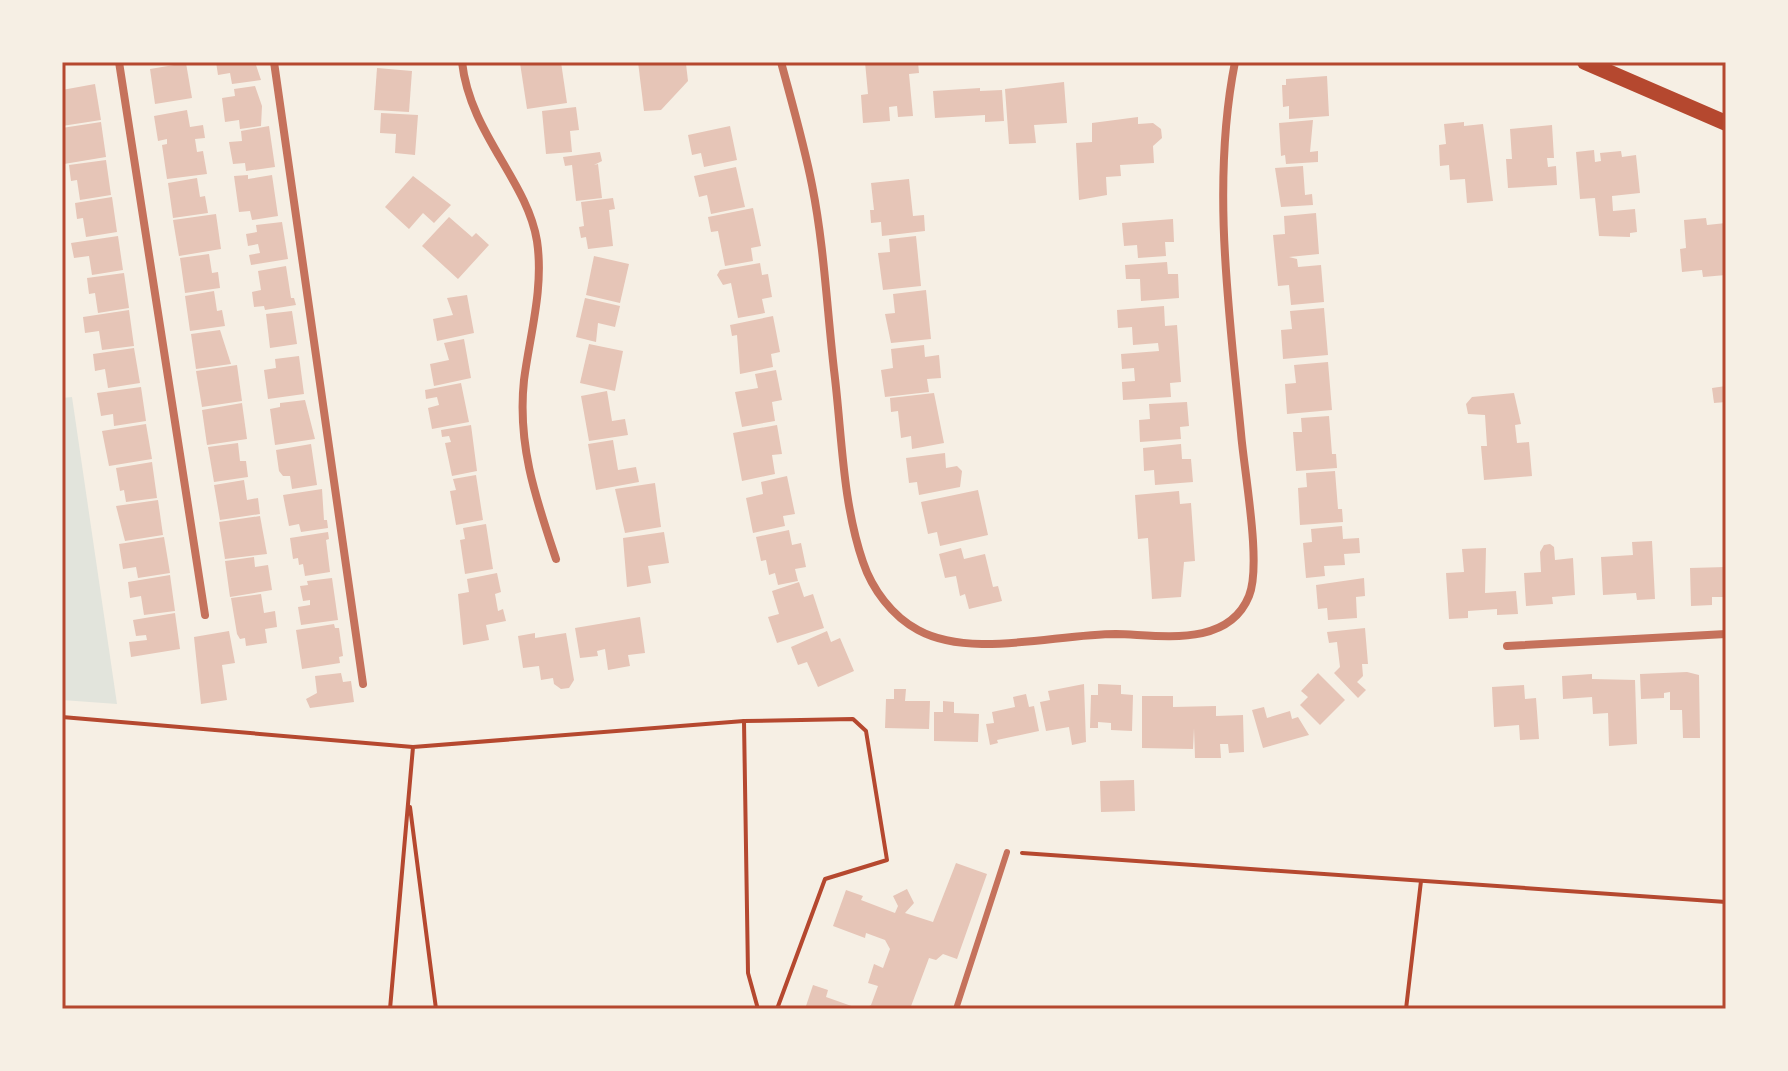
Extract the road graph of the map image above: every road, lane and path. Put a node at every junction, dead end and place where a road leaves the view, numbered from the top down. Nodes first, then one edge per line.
1 (119, 62) edge
2 (274, 62) edge
3 (462, 62) edge
4 (781, 62) edge
5 (1235, 62) edge
6 (1585, 62) edge
7 (1726, 123) edge
8 (556, 559) dead end
9 (205, 615) dead end
10 (1726, 634) edge
11 (1507, 646) dead end
12 (363, 684) dead end
13 (62, 717) edge
14 (744, 721) junction
15 (413, 747) junction
16 (409, 797) junction
17 (1007, 852) joint
18 (1421, 881) junction
19 (1726, 902) edge
20 (390, 1009) edge
21 (436, 1009) edge
22 (758, 1009) edge
23 (777, 1009) edge
24 (956, 1009) edge
25 (1406, 1009) edge

1 - 9 street
2 - 12 street
3 - 8 street
4 - 5 street
6 - 7 main road
10 - 11 street
13 - 15 path
14 - 15 path
14 - 22 path
14 - 23 path
15 - 16 path
16 - 20 path
16 - 21 path
17 - 18 path
17 - 24 lane
18 - 19 path
18 - 25 path

